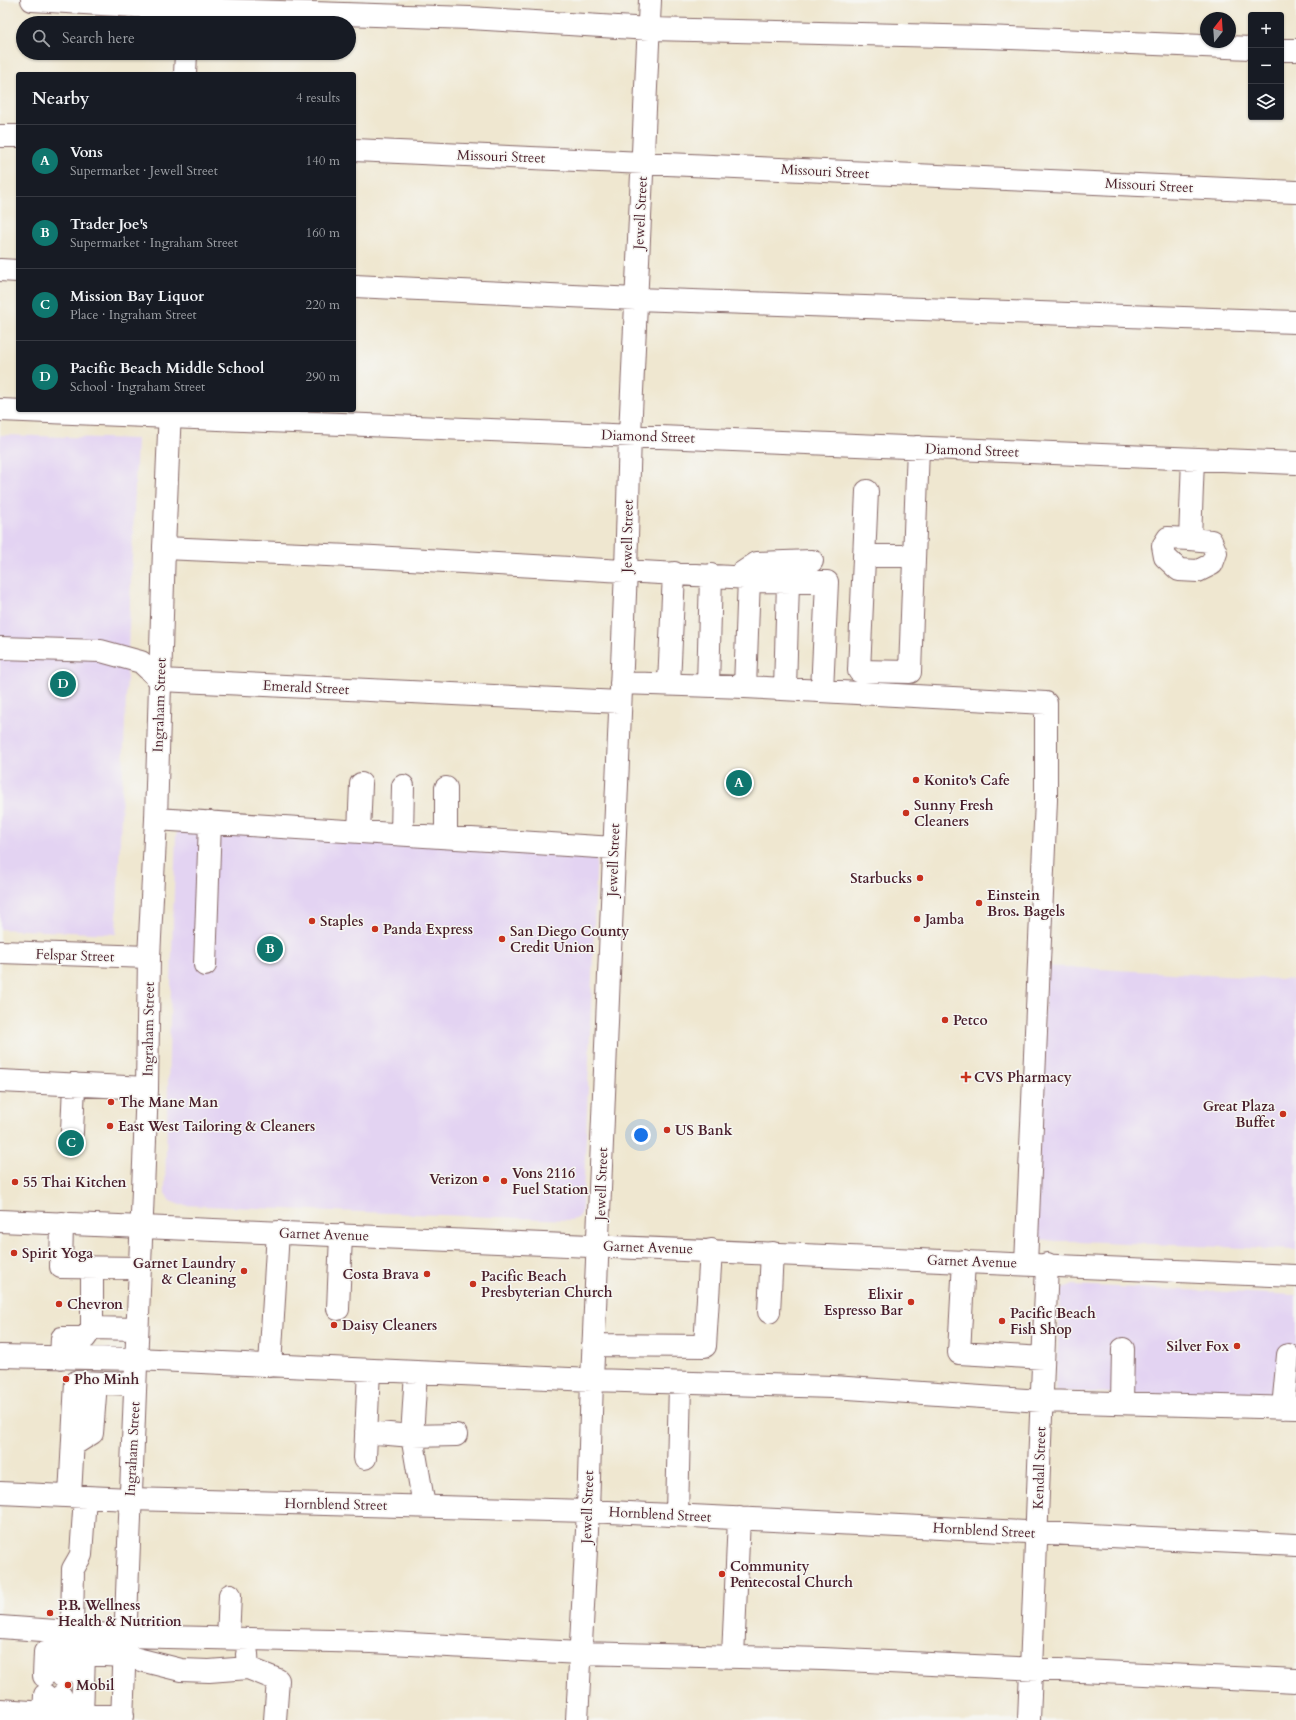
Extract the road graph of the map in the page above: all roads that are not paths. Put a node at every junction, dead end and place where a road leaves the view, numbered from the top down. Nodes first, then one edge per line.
1 (32, 0) edge
2 (650, 0) edge
3 (188, 11) edge
4 (650, 29) junction
5 (1248, 48) edge
6 (1284, 50) edge
7 (1296, 50) edge
8 (186, 60) edge
9 (185, 72) edge
10 (0, 136) edge
11 (16, 136) edge
12 (356, 150) edge
13 (643, 162) junction
14 (1296, 192) edge
15 (0, 270) edge
16 (16, 271) edge
17 (356, 286) edge
18 (636, 299) junction
19 (1296, 322) edge
20 (0, 410) edge
21 (16, 410) edge
22 (85, 412) edge
23 (170, 414) edge
24 (630, 435) junction
25 (918, 447) junction
26 (1193, 459) junction
27 (1296, 463) edge
28 (867, 491) dead end
29 (1190, 539) dead end
30 (164, 548) junction
31 (864, 556) junction
32 (914, 556) junction
33 (812, 561) dead end
34 (626, 570) junction
35 (674, 573) junction
36 (710, 575) junction
37 (745, 578) junction
38 (788, 582) junction
39 (0, 648) edge
40 (160, 680) junction
41 (668, 684) junction
42 (708, 686) junction
43 (745, 687) junction
44 (785, 689) junction
45 (822, 691) junction
46 (621, 692) junction
47 (361, 784) dead end
48 (404, 786) dead end
49 (446, 788) dead end
50 (156, 819) junction
51 (210, 822) junction
52 (359, 832) junction
53 (402, 834) junction
54 (446, 837) junction
55 (614, 848) junction
56 (0, 952) edge
57 (149, 957) junction
58 (205, 965) dead end
59 (0, 1081) edge
60 (74, 1084) junction
61 (147, 1088) junction
62 (72, 1132) dead end
63 (0, 1221) edge
64 (62, 1223) junction
65 (141, 1226) junction
66 (278, 1232) junction
67 (341, 1235) junction
68 (598, 1246) junction
69 (711, 1250) junction
70 (772, 1253) junction
71 (964, 1261) junction
72 (1036, 1264) junction
73 (92, 1268) junction
74 (140, 1268) junction
75 (1296, 1276) edge
76 (338, 1309) dead end
77 (769, 1312) dead end
78 (92, 1328) junction
79 (137, 1328) junction
80 (593, 1345) junction
81 (1123, 1349) dead end
82 (1288, 1355) dead end
83 (0, 1356) edge
84 (61, 1358) junction
85 (1043, 1358) junction
86 (136, 1360) junction
87 (270, 1366) junction
88 (369, 1370) junction
89 (416, 1372) junction
90 (592, 1380) junction
91 (680, 1383) junction
92 (135, 1384) junction
93 (1041, 1401) junction
94 (1122, 1403) junction
95 (1290, 1408) edge
96 (366, 1432) junction
97 (456, 1435) dead end
98 (412, 1436) junction
99 (365, 1458) dead end
100 (0, 1494) edge
101 (78, 1497) junction
102 (130, 1499) junction
103 (424, 1506) junction
104 (588, 1511) junction
105 (677, 1515) junction
106 (739, 1518) junction
107 (1037, 1532) junction
108 (1296, 1545) edge
109 (230, 1595) dead end
110 (0, 1627) edge
111 (72, 1632) junction
112 (238, 1639) junction
113 (125, 1646) junction
114 (580, 1653) junction
115 (84, 1654) junction
116 (733, 1657) junction
117 (248, 1668) junction
118 (1032, 1668) junction
119 (1296, 1681) edge
120 (54, 1699) edge
121 (0, 1710) edge
122 (82, 1715) junction
123 (122, 1718) edge
124 (275, 1720) edge
125 (578, 1720) edge
126 (1029, 1720) edge

1 - 3 street
2 - 4 street, Jewell Street
3 - 4 street
4 - 5 street
4 - 13 street, Jewell Street
6 - 7 street
8 - 9 street
10 - 11 street
12 - 13 street, Missouri Street
13 - 14 street, Missouri Street
13 - 18 street, Jewell Street
15 - 16 street
17 - 18 street
18 - 19 street
18 - 24 street, Jewell Street
20 - 21 street, Diamond Street
22 - 23 street, Diamond Street
23 - 24 street, Diamond Street
23 - 30 street, Ingraham Street
24 - 25 street, Diamond Street
24 - 34 street, Jewell Street
25 - 26 street, Diamond Street
25 - 32 street
26 - 27 street, Diamond Street
26 - 29 street
28 - 31 street
30 - 34 street
30 - 40 street, Ingraham Street
31 - 32 street
31 - 32 street
33 - 37 street
34 - 35 street
34 - 46 street, Jewell Street
35 - 36 street
35 - 41 street
36 - 37 street
36 - 42 street
37 - 38 street
37 - 43 street
38 - 44 street
38 - 45 street
39 - 40 street
40 - 46 street, Emerald Street
40 - 50 street, Ingraham Street
41 - 42 street, Emerald Street
41 - 46 street, Emerald Street
42 - 43 street, Emerald Street
43 - 44 street, Emerald Street
44 - 45 street, Emerald Street
45 - 72 street, Kendall Street
46 - 55 street, Jewell Street
47 - 52 street
48 - 53 street
49 - 54 street
50 - 51 street
50 - 57 street, Ingraham Street
51 - 52 street
51 - 58 street
52 - 53 street
53 - 54 street
54 - 55 street
55 - 68 street, Jewell Street
56 - 57 street, Felspar Street
57 - 61 street, Ingraham Street
59 - 60 street
60 - 61 street
60 - 62 street
61 - 65 street, Ingraham Street
63 - 64 street, Garnet Avenue
64 - 65 street, Garnet Avenue
64 - 73 street
65 - 66 street, Garnet Avenue
65 - 74 street, Ingraham Street
66 - 67 street, Garnet Avenue
66 - 87 street
67 - 68 street, Garnet Avenue
67 - 76 street
68 - 69 street, Garnet Avenue
68 - 80 street, Jewell Street
69 - 70 street, Garnet Avenue
69 - 80 street
70 - 71 street, Garnet Avenue
70 - 77 street
71 - 72 street, Garnet Avenue
71 - 85 street
72 - 75 street, Garnet Avenue
72 - 85 street, Kendall Street
73 - 74 street
73 - 78 street
74 - 79 street, Ingraham Street
78 - 79 street
78 - 84 street
79 - 86 street, Ingraham Street
80 - 90 street, Jewell Street
81 - 94 street
82 - 95 street
83 - 84 street
84 - 86 street
85 - 93 street, Kendall Street
86 - 87 street
86 - 92 street, Ingraham Street
87 - 88 street
88 - 89 street
88 - 96 street
89 - 90 street
89 - 98 street
90 - 91 street
90 - 104 street, Jewell Street
91 - 93 street
91 - 105 street
92 - 101 street
92 - 102 street, Ingraham Street
93 - 94 street
93 - 107 street, Kendall Street
94 - 95 street
96 - 98 street
96 - 99 street
97 - 98 street
98 - 103 street
100 - 101 street, Hornblend Street
101 - 102 street, Hornblend Street
101 - 111 street
102 - 103 street, Hornblend Street
102 - 113 street, Ingraham Street
103 - 104 street, Hornblend Street
104 - 105 street, Hornblend Street
104 - 114 street, Jewell Street
105 - 106 street, Hornblend Street
106 - 107 street, Hornblend Street
106 - 116 street
107 - 108 street, Hornblend Street
107 - 118 street, Kendall Street
109 - 112 street
110 - 111 street
111 - 113 street
112 - 113 street
112 - 114 street
112 - 117 street
113 - 115 street
113 - 117 street
113 - 123 street, Ingraham Street
114 - 116 street
114 - 125 street, Jewell Street
115 - 120 street
115 - 122 street
116 - 118 street
117 - 124 street
118 - 119 street
118 - 126 street, Kendall Street
120 - 121 street
120 - 122 street
122 - 123 street

